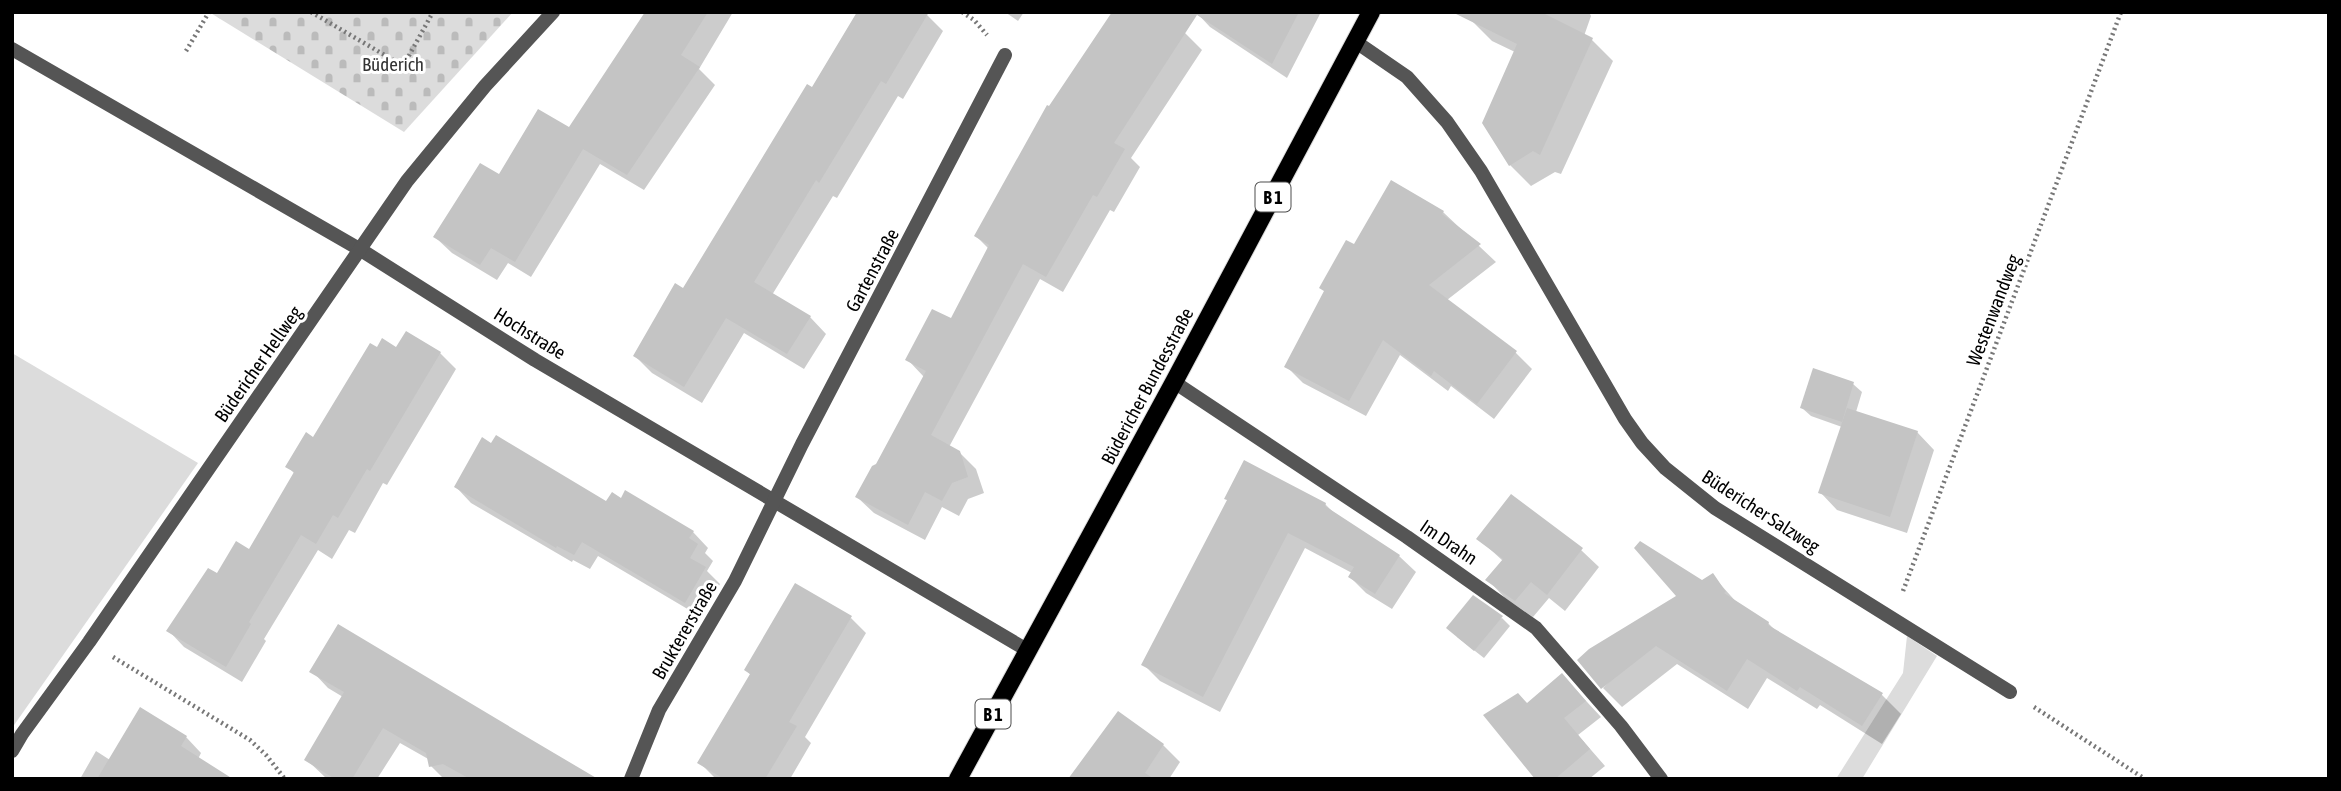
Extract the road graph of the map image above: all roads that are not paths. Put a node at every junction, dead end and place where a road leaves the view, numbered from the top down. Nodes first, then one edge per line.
1 (553, 12) edge
2 (1371, 12) edge
3 (1356, 42) junction
4 (12, 49) edge
5 (1005, 55) dead end
6 (361, 250) junction
7 (1174, 382) junction
8 (774, 502) junction
9 (1027, 650) junction
10 (2010, 692) road end
11 (12, 751) edge
12 (631, 779) edge
13 (958, 779) edge
14 (1661, 779) edge

1 - 6 street, Büdericher Hellweg
2 - 3 main road, Büdericher Bundesstraße / B 1
3 - 7 main road, Büdericher Bundesstraße / B 1
3 - 10 street, Büdericher Salzweg
4 - 6 street, Hochstraße
5 - 8 street, Gartenstraße
6 - 8 street, Hochstraße
6 - 11 street, Büdericher Hellweg
7 - 9 main road, Büdericher Bundesstraße / B 1
7 - 14 street, Im Drahn
8 - 9 street, Hochstraße
8 - 12 street, Bruktererstraße
9 - 13 main road, Büdericher Bundesstraße / B 1

